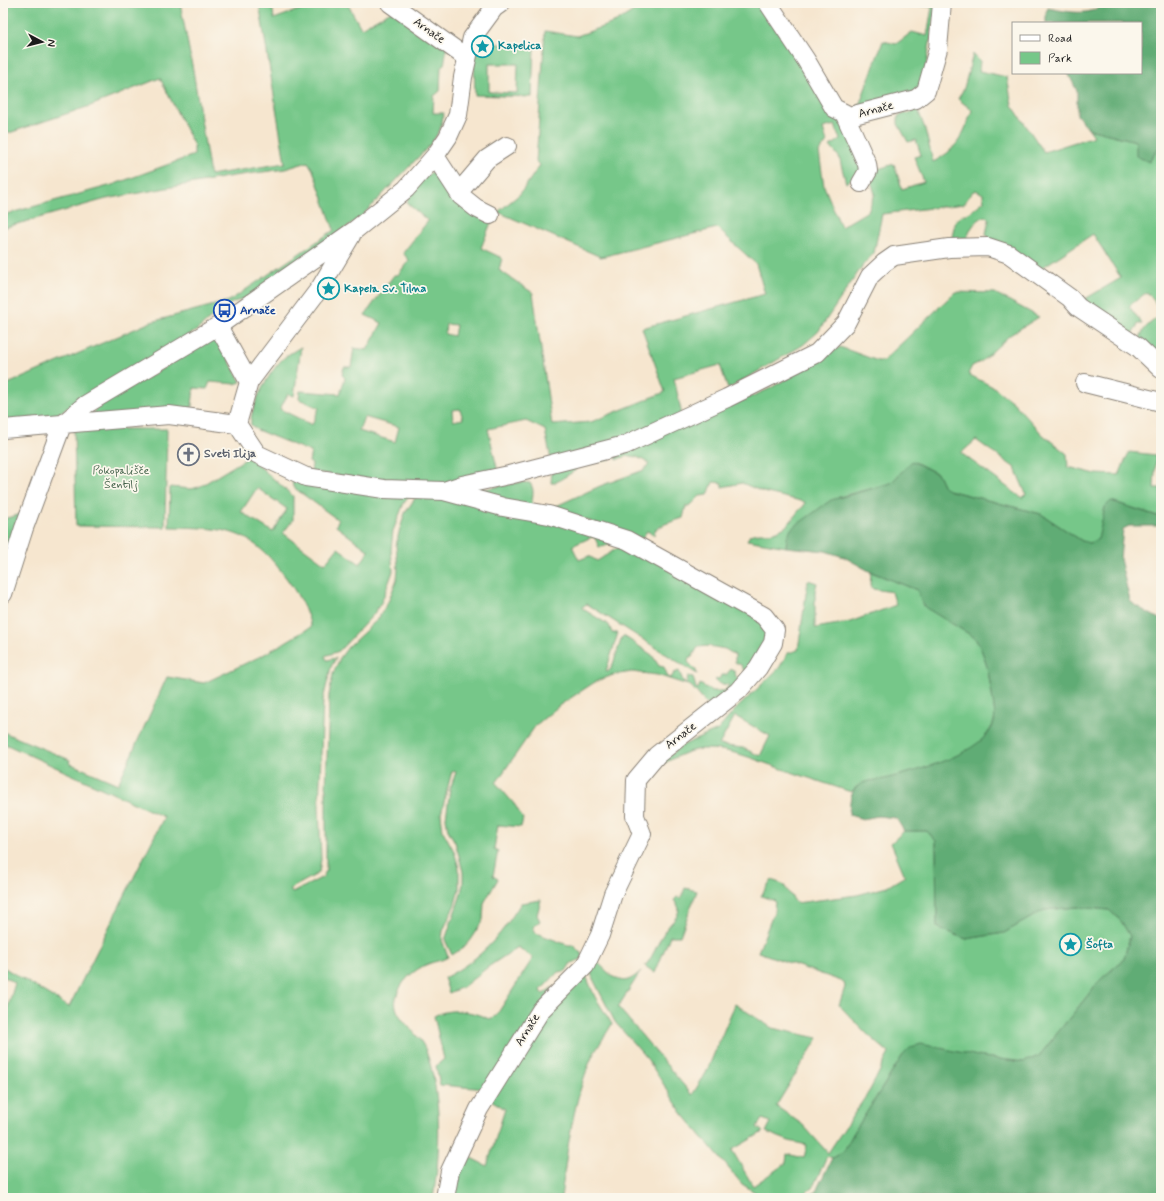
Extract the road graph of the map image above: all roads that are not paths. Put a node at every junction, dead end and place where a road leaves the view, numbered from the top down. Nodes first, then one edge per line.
1 (390, 3) edge
2 (501, 3) edge
3 (768, 3) edge
4 (942, 3) edge
5 (467, 58) junction
6 (844, 113) junction
7 (507, 146) dead end
8 (435, 156) junction
9 (861, 183) dead end
10 (459, 192) junction
11 (490, 215) dead end
12 (355, 230) junction
13 (218, 326) junction
14 (1161, 369) edge
15 (249, 382) junction
16 (1085, 383) dead end
17 (1161, 402) edge
18 (237, 424) junction
19 (62, 425) junction
20 (3, 429) edge
21 (444, 491) junction
22 (3, 594) edge
23 (445, 1198) edge

1 - 5 street, Arnače
2 - 5 street
3 - 6 street, Arnače
4 - 6 street, Arnače
5 - 8 street
6 - 9 street
7 - 10 street
8 - 10 street
8 - 12 street
10 - 11 street
12 - 13 street
12 - 15 street
13 - 15 street
13 - 19 street
14 - 21 street
15 - 18 street
16 - 17 street
18 - 19 street
18 - 21 street
19 - 20 street
19 - 22 street
21 - 23 street, Arnače

